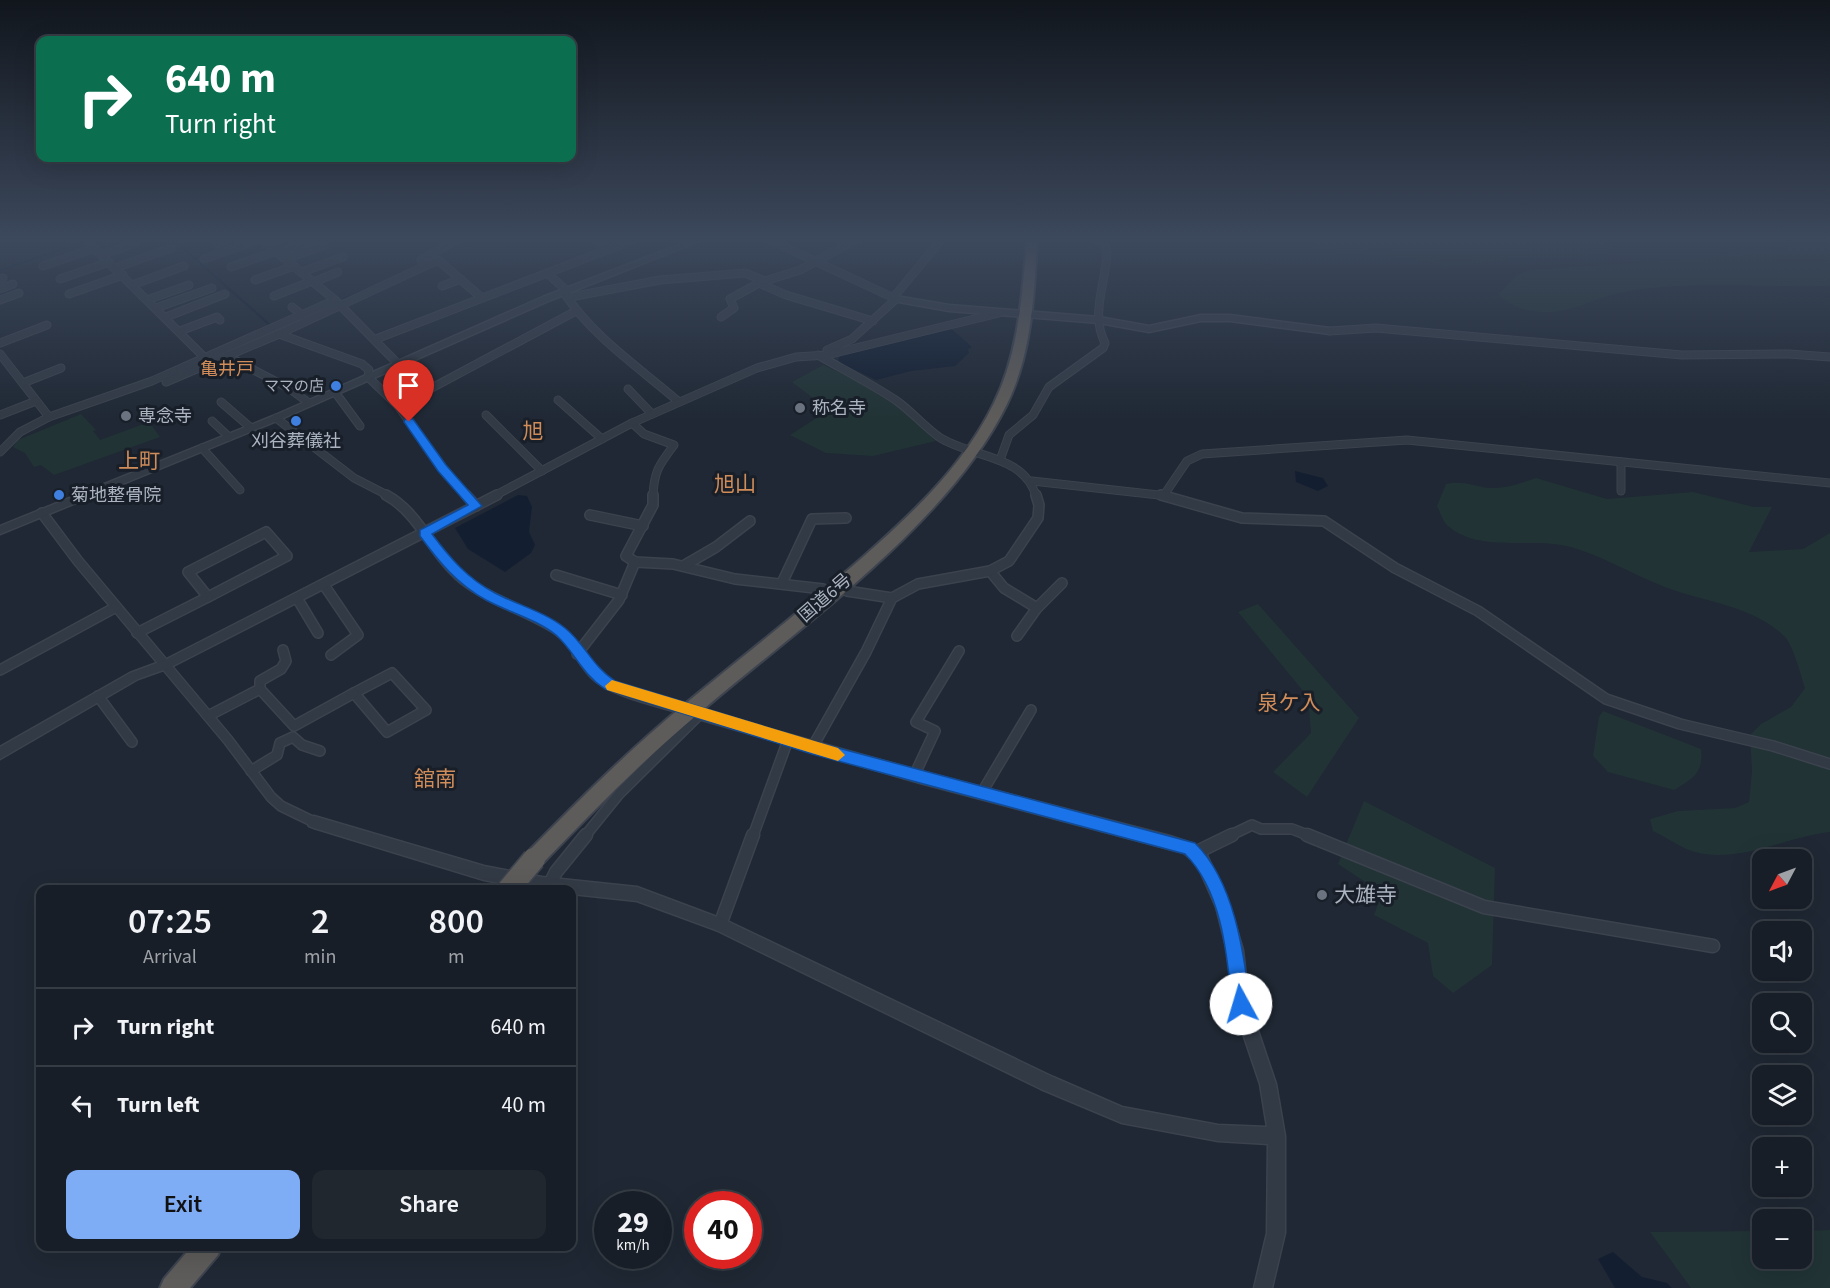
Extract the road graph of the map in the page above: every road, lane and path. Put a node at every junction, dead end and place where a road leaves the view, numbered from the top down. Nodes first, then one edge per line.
1 (147, 300) edge
2 (178, 300) edge
3 (209, 300) edge
4 (342, 300) edge
5 (343, 300) edge
6 (477, 300) edge
7 (551, 300) edge
8 (570, 300) edge
9 (730, 300) edge
10 (803, 300) edge
11 (892, 300) edge
12 (903, 300) edge
13 (1028, 300) edge
14 (1100, 300) edge
15 (338, 302) junction
16 (156, 308) junction
17 (292, 308) dead end
18 (576, 311) junction
19 (999, 313) junction
20 (302, 315) junction
21 (1027, 316) junction
22 (165, 317) junction
23 (721, 317) dead end
24 (220, 320) dead end
25 (1099, 320) junction
26 (873, 321) junction
27 (47, 325) dead end
28 (180, 331) junction
29 (1330, 331) joint
30 (279, 334) junction
31 (376, 339) junction
32 (0, 343) edge
33 (0, 354) edge
34 (816, 354) junction
35 (227, 356) junction
36 (1830, 357) edge
37 (206, 358) junction
38 (398, 364) junction
39 (61, 368) dead end
40 (368, 377) junction
41 (166, 382) dead end
42 (22, 383) junction
43 (628, 389) dead end
44 (335, 392) junction
45 (558, 400) dead end
46 (36, 401) junction
47 (221, 402) dead end
48 (679, 402) junction
49 (309, 403) junction
50 (399, 406) junction
51 (652, 414) junction
52 (0, 415) edge
53 (486, 415) dead end
54 (49, 417) junction
55 (276, 418) junction
56 (212, 421) dead end
57 (632, 423) junction
58 (360, 426) dead end
59 (250, 428) junction
60 (230, 436) junction
61 (602, 439) junction
62 (202, 448) junction
63 (974, 450) junction
64 (0, 452) edge
65 (1000, 460) junction
66 (1621, 462) junction
67 (542, 471) junction
68 (1032, 481) junction
69 (1830, 483) edge
70 (240, 490) dead end
71 (1621, 491) dead end
72 (1164, 495) junction
73 (476, 506) junction
74 (42, 513) junction
75 (590, 515) dead end
76 (846, 518) dead end
77 (750, 521) dead end
78 (643, 526) junction
79 (0, 530) edge
80 (425, 533) junction
81 (635, 562) junction
82 (685, 565) junction
83 (990, 571) junction
84 (556, 575) dead end
85 (782, 583) junction
86 (1062, 583) dead end
87 (324, 585) junction
88 (823, 589) dead end
89 (847, 591) dead end
90 (622, 595) junction
91 (208, 597) junction
92 (297, 598) junction
93 (892, 598) junction
94 (116, 607) junction
95 (1037, 608) junction
96 (137, 633) junction
97 (318, 633) dead end
98 (1017, 636) dead end
99 (283, 650) dead end
100 (959, 651) dead end
101 (577, 654) junction
102 (331, 655) dead end
103 (165, 665) junction
104 (0, 670) edge
105 (260, 689) junction
106 (354, 693) junction
107 (98, 696) junction
108 (1031, 710) dead end
109 (694, 712) junction
110 (208, 716) junction
111 (788, 740) junction
112 (132, 742) dead end
113 (812, 748) junction
114 (320, 751) dead end
115 (0, 754) edge
116 (1830, 764) edge
117 (251, 771) junction
118 (914, 776) junction
119 (981, 794) junction
120 (314, 822) joint
121 (1195, 853) junction
122 (512, 885) edge
123 (538, 885) edge
124 (544, 885) edge
125 (576, 889) edge
126 (720, 925) junction
127 (1713, 946) dead end
128 (1277, 1137) junction
129 (205, 1251) edge
130 (172, 1288) edge
131 (1263, 1288) edge

1 - 16 street
2 - 16 street
3 - 22 street
4 - 15 street
5 - 15 street
6 - 31 street
7 - 38 street
8 - 18 street
9 - 23 street
10 - 26 street
11 - 26 street
12 - 19 street
13 - 21 highway, 国道6号
14 - 25 street
15 - 20 street
15 - 30 street
15 - 31 street
16 - 22 street
17 - 20 street
18 - 48 street
18 - 50 street
19 - 21 street
19 - 34 street
20 - 37 street
21 - 25 street
21 - 63 highway, 国道6号
22 - 28 street
24 - 28 street
25 - 29 street
25 - 65 street
26 - 34 street
27 - 32 street
28 - 37 street
29 - 36 street
30 - 35 street
30 - 40 street
31 - 38 street
33 - 42 street
34 - 48 street
34 - 63 street
35 - 41 street
35 - 49 street
37 - 54 street
38 - 40 street
39 - 42 street
40 - 44 street
40 - 50 street
42 - 46 street
43 - 51 street
44 - 49 street
44 - 58 street
45 - 61 street
46 - 52 street
46 - 54 street
47 - 59 street
48 - 51 street
49 - 55 street
50 - 73 street
51 - 57 street
53 - 67 street
54 - 64 street
55 - 59 street
55 - 80 street
56 - 60 street
57 - 61 street
57 - 78 street
59 - 60 street
60 - 62 street
61 - 67 street
62 - 70 street
62 - 74 street
63 - 65 street
63 - 109 highway, 国道6号
65 - 68 street
66 - 69 street
66 - 71 street
66 - 72 street
67 - 73 street
68 - 72 street
68 - 83 street
72 - 116 street
73 - 80 street
74 - 79 street
74 - 94 street
75 - 78 street
76 - 85 street
77 - 82 street
78 - 81 street
80 - 87 street
80 - 101 street
81 - 82 street
81 - 90 street
82 - 85 street
83 - 93 street
83 - 95 street
84 - 90 street
85 - 88 street
86 - 95 street
87 - 92 street
87 - 102 street
89 - 93 street
90 - 101 street
91 - 91 street
91 - 96 street
92 - 97 street
92 - 103 street
93 - 113 street
94 - 96 street
94 - 104 street
95 - 98 street
96 - 103 street
99 - 105 street
100 - 118 street
101 - 109 street
103 - 107 street
103 - 110 street
105 - 106 street
105 - 110 street
106 - 106 street
107 - 112 street
107 - 115 street
108 - 119 street
109 - 111 street
109 - 122 highway, 国道6号, bridge
109 - 124 street
110 - 117 street
111 - 113 street
111 - 126 street
113 - 118 street
114 - 117 street
117 - 120 street
118 - 119 street
119 - 121 street
120 - 123 street
121 - 127 street
121 - 128 street
125 - 126 street
126 - 128 street
128 - 131 street
129 - 130 highway

